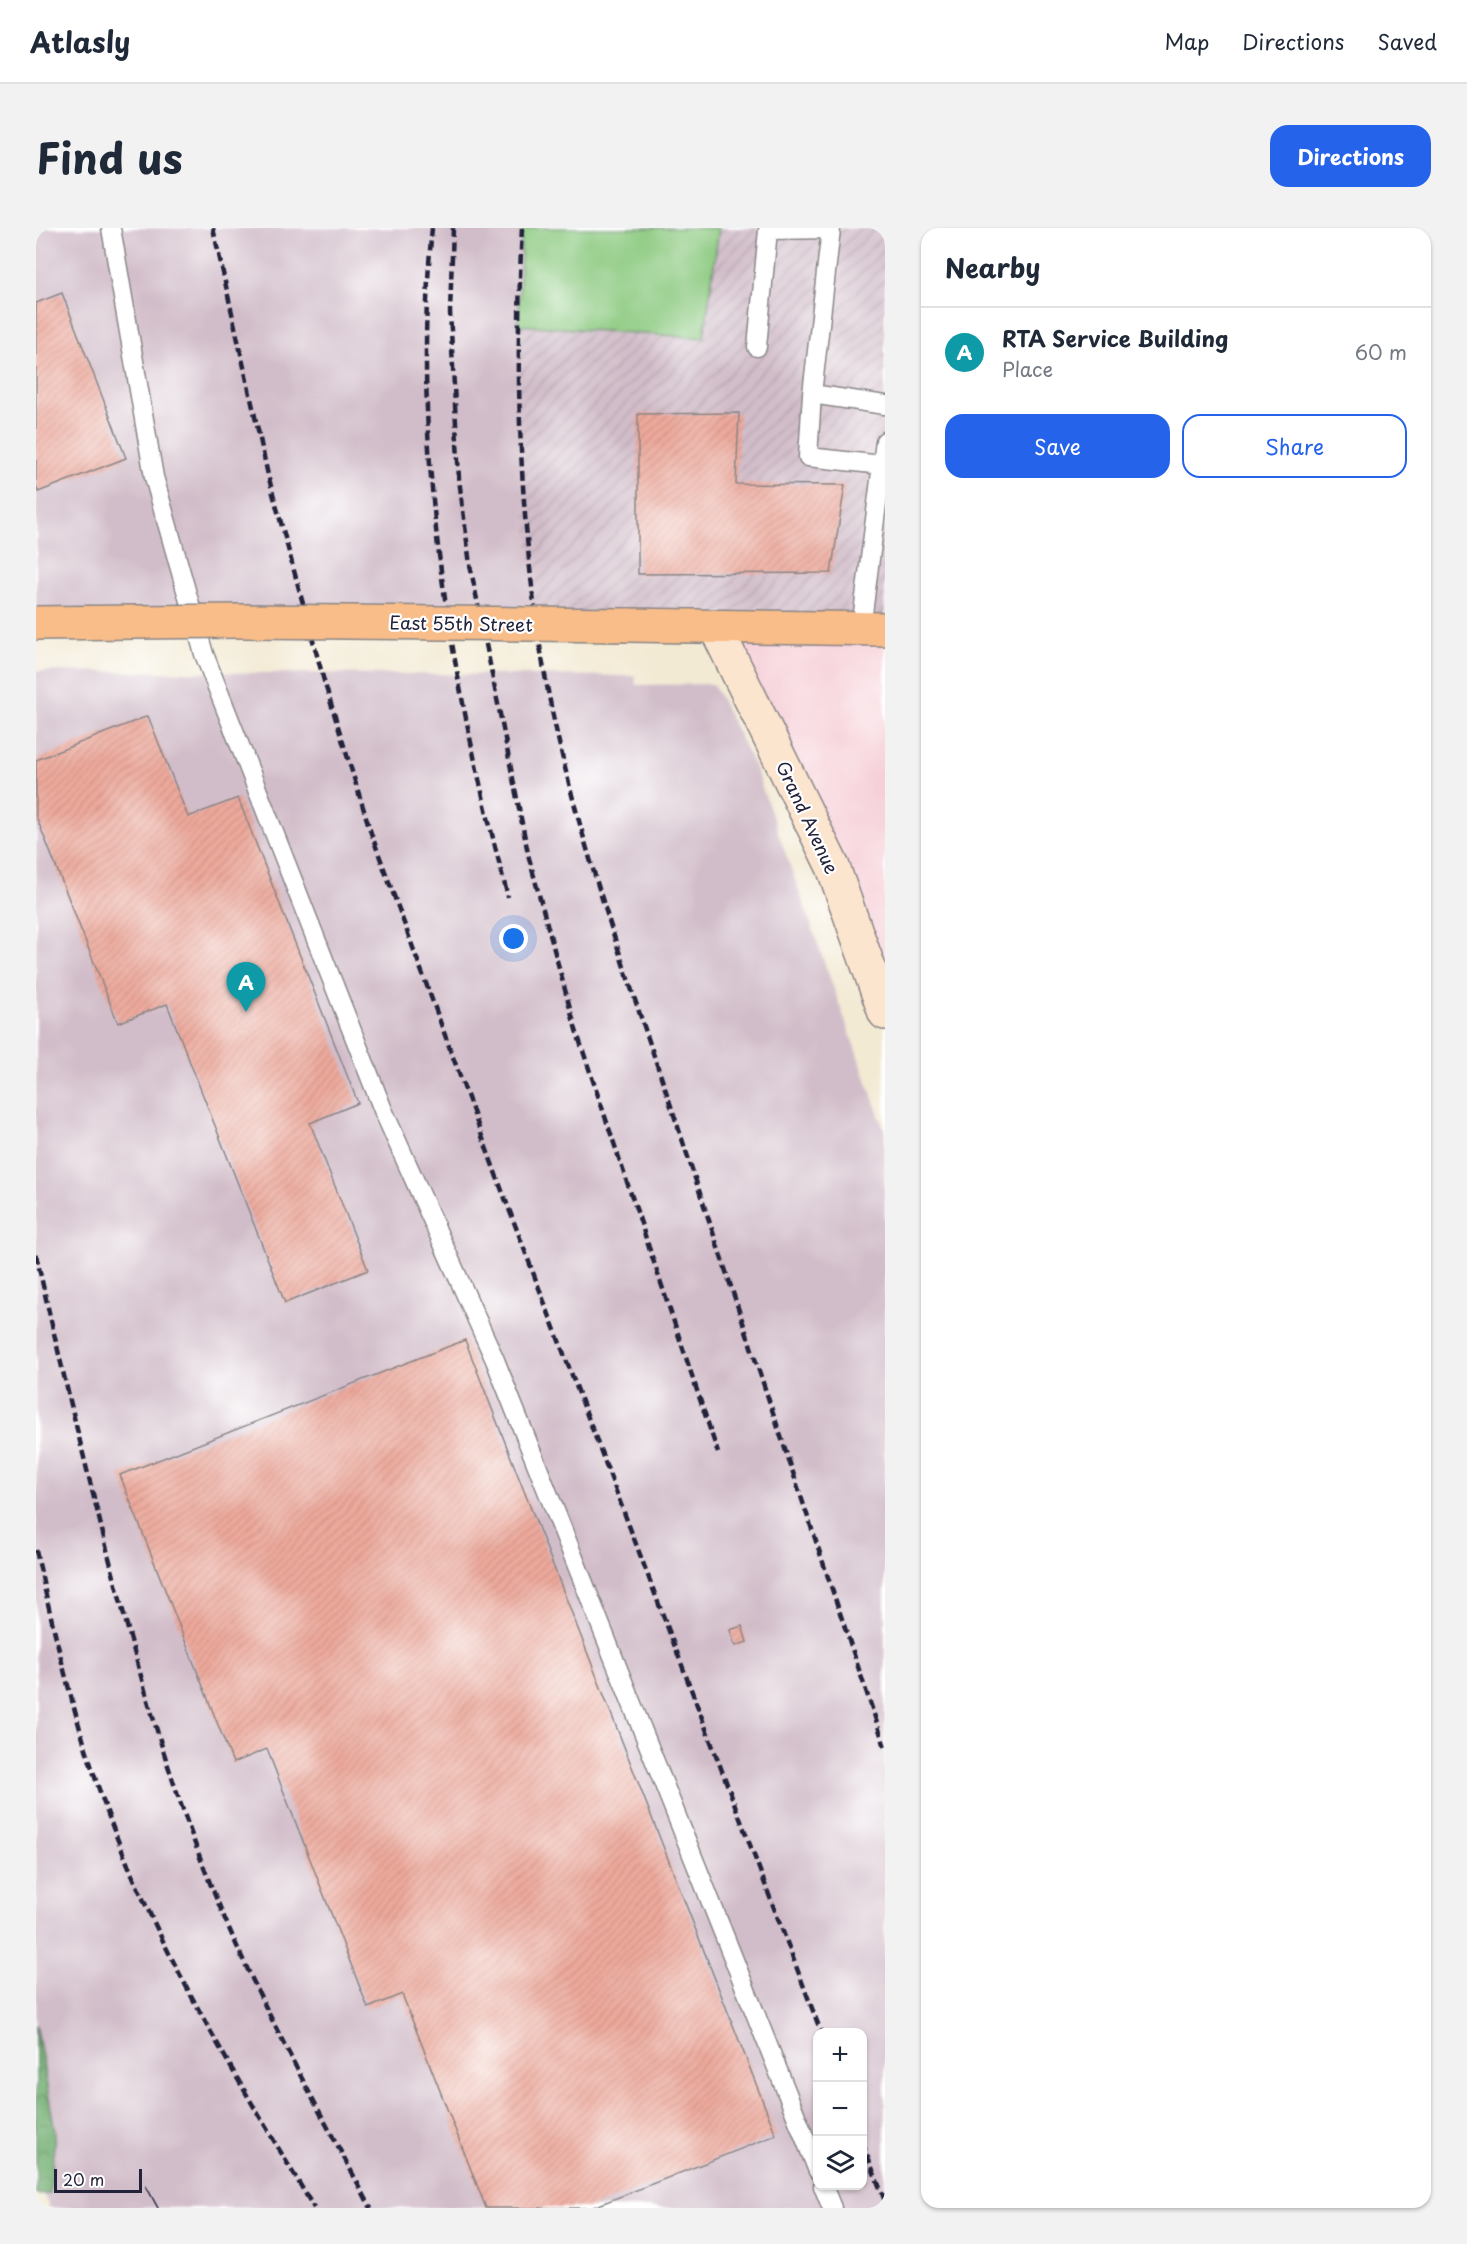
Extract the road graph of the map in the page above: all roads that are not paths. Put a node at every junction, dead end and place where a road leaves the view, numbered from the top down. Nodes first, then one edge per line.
1 (111, 228) edge
2 (757, 347) dead end
3 (812, 394) junction
4 (885, 405) edge
5 (885, 441) edge
6 (882, 465) junction
7 (36, 623) edge
8 (716, 628) junction
9 (873, 629) edge
10 (885, 1013) edge
11 (813, 2158) edge
12 (825, 2190) edge
13 (832, 2208) edge

1 - 11 lane
2 - 3 lane
3 - 4 lane
3 - 6 lane
5 - 6 lane
6 - 9 lane
7 - 8 main road, East 55th Street, bridge
8 - 9 main road, East 55th Street
8 - 10 street, Grand Avenue
12 - 13 lane

